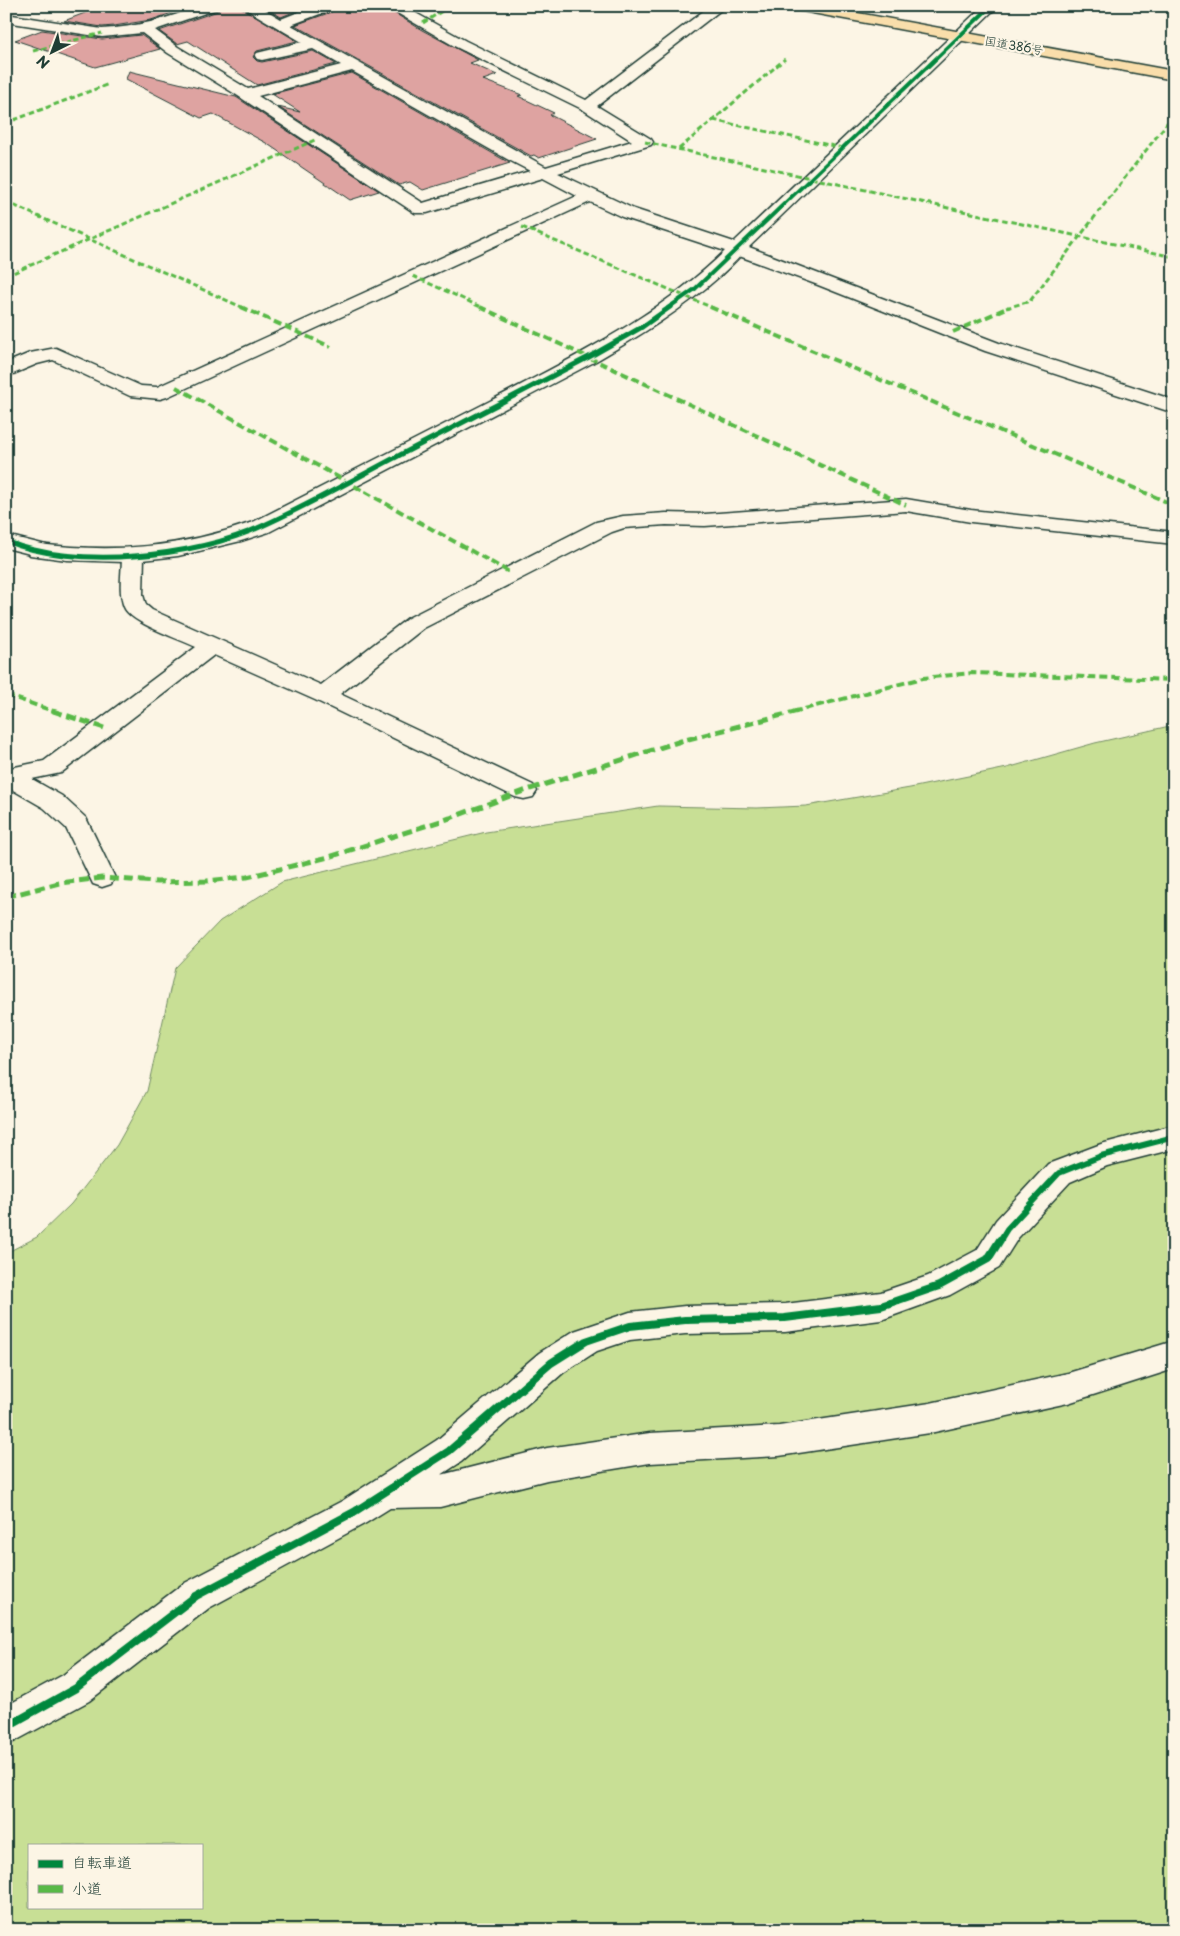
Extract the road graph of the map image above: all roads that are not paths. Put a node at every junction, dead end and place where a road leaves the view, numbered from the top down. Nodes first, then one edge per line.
1 (212, 6) edge
2 (248, 6) edge
3 (328, 6) edge
4 (392, 6) edge
5 (719, 6) edge
6 (796, 6) edge
7 (991, 6) edge
8 (6, 18) edge
9 (280, 24) junction
10 (146, 28) junction
11 (958, 36) junction
12 (314, 44) junction
13 (262, 56) dead end
14 (352, 66) junction
15 (1174, 76) edge
16 (245, 95) junction
17 (587, 106) junction
18 (544, 172) junction
19 (590, 196) junction
20 (737, 249) junction
21 (6, 371) edge
22 (1174, 407) edge
23 (1174, 538) edge
24 (6, 541) edge
25 (133, 556) junction
26 (211, 646) junction
27 (323, 695) junction
28 (7, 776) edge
29 (524, 791) dead end
30 (102, 878) dead end
31 (1174, 1137) edge
32 (1174, 1355) edge
33 (384, 1492) junction
34 (6, 1727) edge

1 - 10 street
2 - 9 street
3 - 9 street
4 - 17 street
5 - 17 street
6 - 11 highway, 国道386号
7 - 11 street
8 - 10 street
9 - 12 street
10 - 16 street
11 - 15 highway, 国道386号
11 - 20 street
12 - 13 street
12 - 14 street
14 - 16 street
14 - 18 street
16 - 18 street
17 - 18 street
18 - 19 street
19 - 20 street
19 - 21 street
20 - 22 street
20 - 25 street
23 - 27 street
24 - 25 street
25 - 26 street
26 - 27 street
26 - 28 street
27 - 29 street
28 - 30 street
31 - 33 street
32 - 33 street
33 - 34 street

